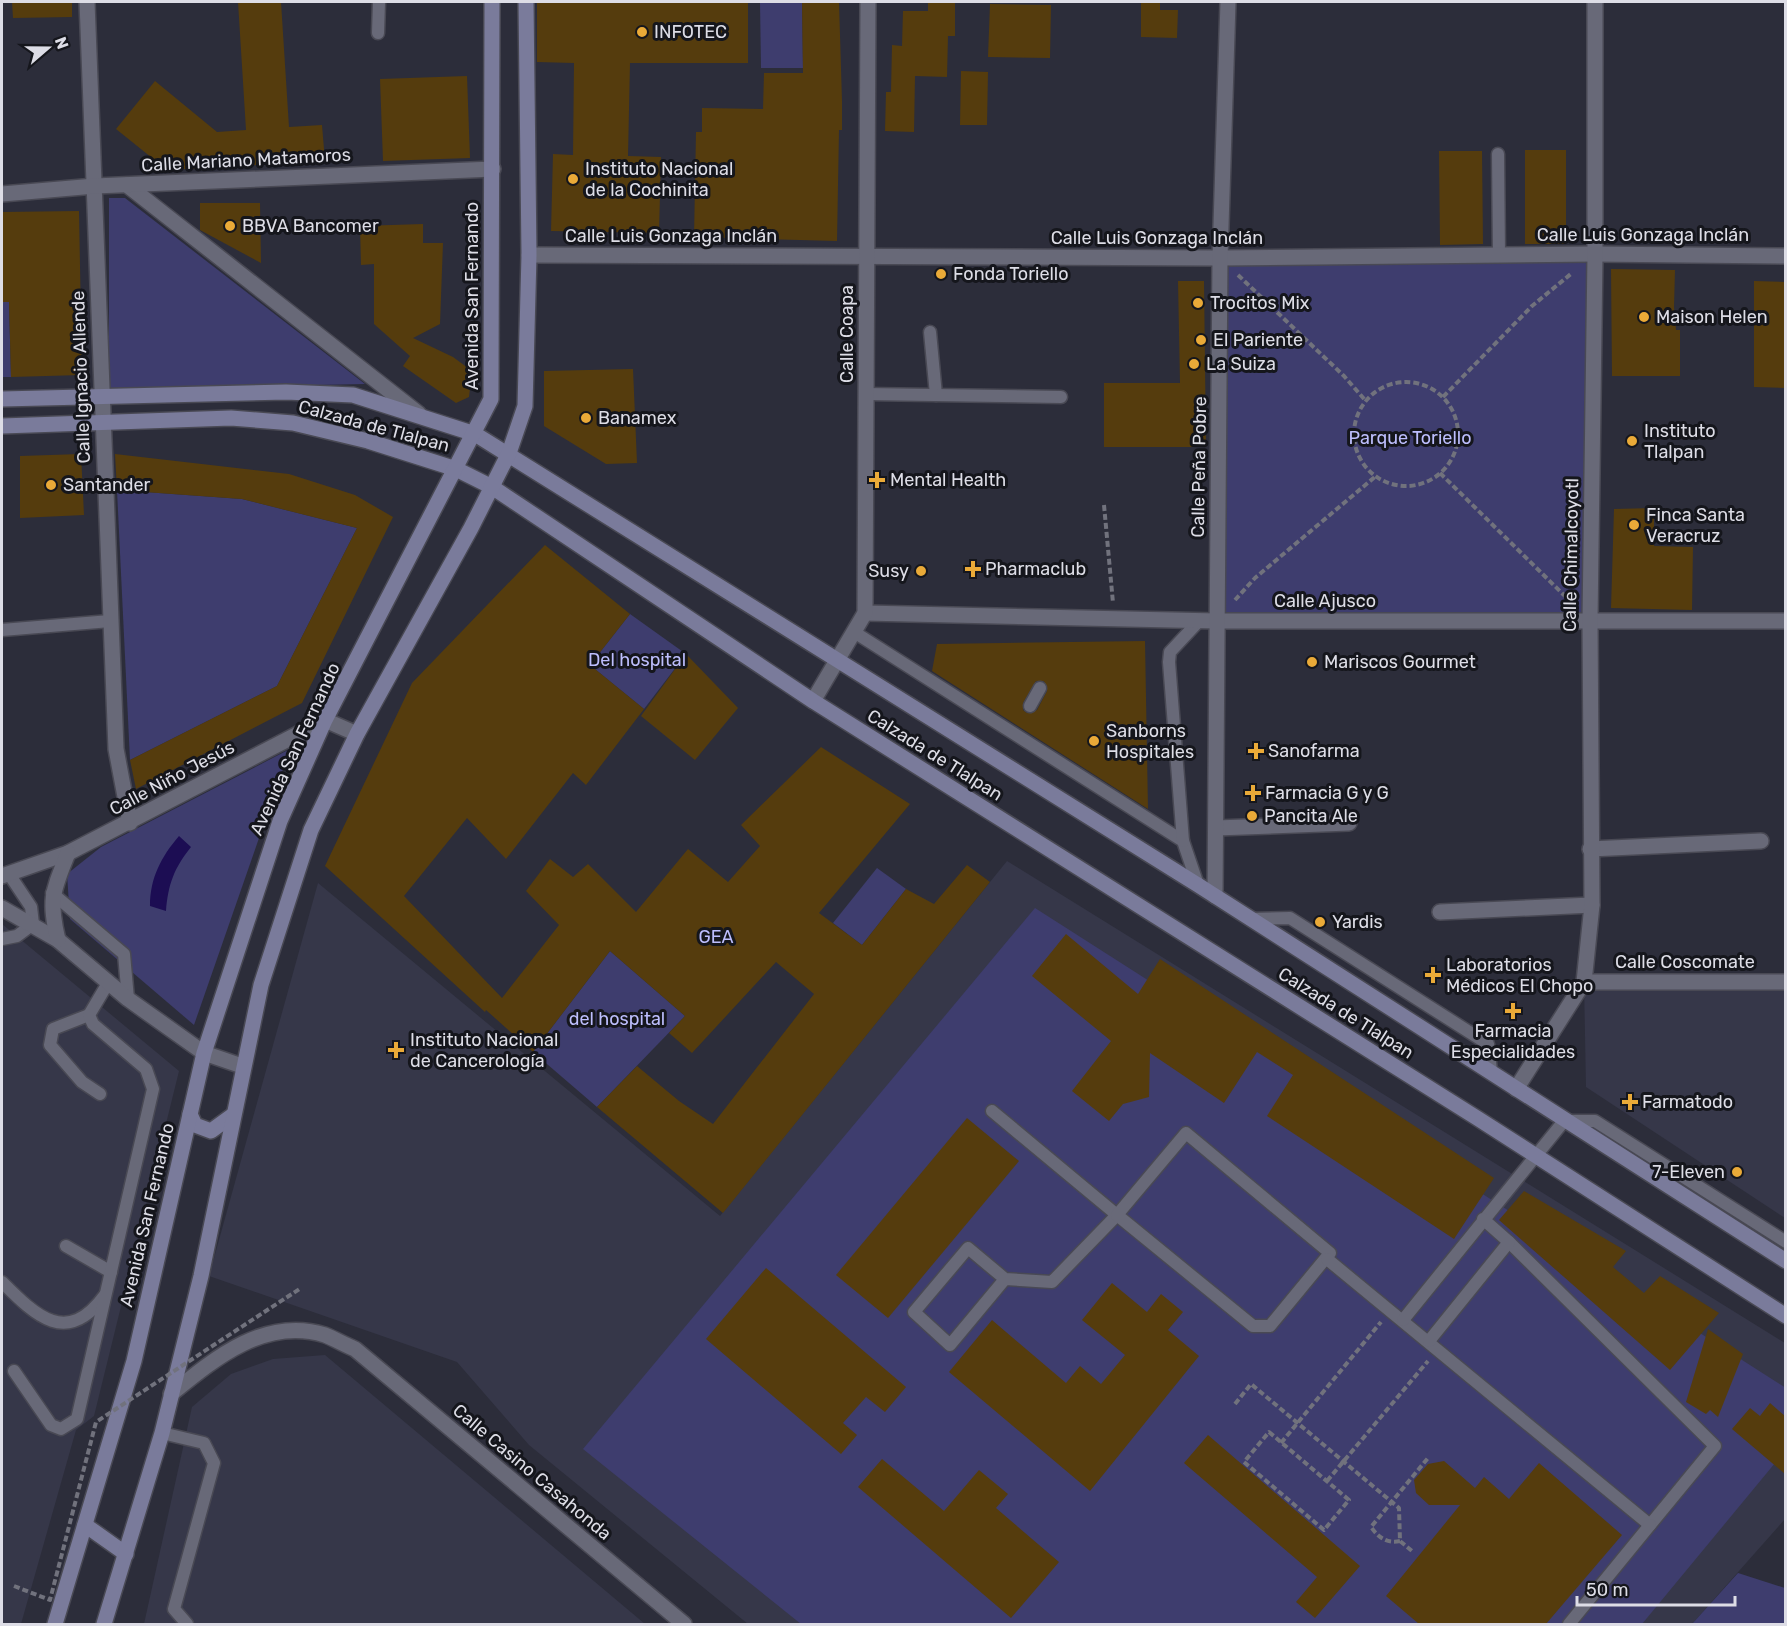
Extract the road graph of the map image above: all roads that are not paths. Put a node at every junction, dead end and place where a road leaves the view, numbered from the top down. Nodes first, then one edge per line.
1 (87, 2) edge
2 (379, 2) edge
3 (492, 2) edge
4 (526, 2) edge
5 (868, 2) edge
6 (1228, 2) edge
7 (1595, 2) edge
8 (378, 33) dead end
9 (1498, 154) dead end
10 (493, 169) junction
11 (127, 185) junction
12 (95, 186) junction
13 (2, 194) edge
14 (1595, 254) junction
15 (529, 255) junction
16 (1499, 255) junction
17 (867, 256) junction
18 (1785, 256) edge
19 (1220, 258) junction
20 (930, 332) dead end
21 (866, 394) junction
22 (101, 395) junction
23 (936, 395) junction
24 (1061, 397) dead end
25 (2, 399) edge
26 (419, 414) junction
27 (102, 422) junction
28 (2, 426) edge
29 (475, 434) junction
30 (509, 453) junction
31 (456, 468) junction
32 (492, 487) junction
33 (865, 613) junction
34 (110, 621) junction
35 (1199, 621) junction
36 (1217, 621) junction
37 (1590, 621) junction
38 (1785, 621) edge
39 (2, 630) edge
40 (854, 632) junction
41 (838, 659) junction
42 (1040, 688) dead end
43 (813, 701) junction
44 (1030, 706) dead end
45 (325, 720) junction
46 (357, 734) junction
47 (130, 823) junction
48 (1349, 824) dead end
49 (1216, 828) junction
50 (1183, 841) junction
51 (1761, 841) dead end
52 (1590, 849) junction
53 (68, 853) junction
54 (5, 875) edge
55 (1198, 885) junction
56 (52, 893) junction
57 (1215, 896) junction
58 (1592, 904) junction
59 (2, 908) edge
60 (1440, 912) dead end
61 (1250, 919) junction
62 (33, 924) junction
63 (2, 939) edge
64 (58, 940) junction
65 (1584, 982) junction
66 (1785, 982) edge
67 (108, 983) junction
68 (128, 999) junction
69 (89, 1015) junction
70 (204, 1053) junction
71 (242, 1066) junction
72 (1491, 1071) junction
73 (1516, 1089) junction
74 (100, 1094) dead end
75 (992, 1111) dead end
76 (190, 1114) junction
77 (233, 1115) junction
78 (1564, 1120) junction
79 (1536, 1156) junction
80 (1118, 1215) junction
81 (1483, 1219) junction
82 (1509, 1242) junction
83 (1785, 1242) edge
84 (66, 1246) dead end
85 (1327, 1259) junction
86 (1785, 1261) edge
87 (111, 1272) junction
88 (1005, 1280) junction
89 (2, 1282) edge
90 (107, 1292) junction
91 (1785, 1316) edge
92 (1402, 1320) junction
93 (1434, 1345) junction
94 (14, 1371) dead end
95 (171, 1394) junction
96 (162, 1433) junction
97 (85, 1525) junction
98 (1650, 1525) junction
99 (126, 1554) junction
100 (174, 1609) junction
101 (55, 1624) edge
102 (104, 1624) edge
103 (171, 1624) edge
104 (186, 1624) edge
105 (684, 1624) edge
106 (1569, 1624) edge

1 - 12 street, Calle Ignacio Allende
2 - 8 lane
3 - 10 main road, Avenida San Fernando
4 - 15 main road
5 - 17 street, Calle Coapa
6 - 19 street, Calle Peña Pobre
7 - 14 street, Calle Chimalcoyotl
9 - 16 lane
10 - 11 street, Calle Mariano Matamoros
10 - 29 main road, Avenida San Fernando
11 - 12 street, Calle Mariano Matamoros
11 - 26 street
12 - 13 street, Calle Mariano Matamoros
12 - 22 street, Calle Ignacio Allende
14 - 16 street, Calle Luis Gonzaga Inclán
14 - 18 street, Calle Luis Gonzaga Inclán
14 - 37 street, Calle Chimalcoyotl
15 - 17 street, Calle Luis Gonzaga Inclán
15 - 30 main road
16 - 19 street, Calle Luis Gonzaga Inclán
17 - 19 street, Calle Luis Gonzaga Inclán
17 - 21 street, Calle Coapa
19 - 36 street, Calle Peña Pobre
20 - 23 lane
21 - 23 lane
21 - 33 street, Calle Coapa
22 - 25 main road, Calzada de Tlalpan
22 - 26 main road, Calzada de Tlalpan
22 - 27 street, Calle Ignacio Allende
23 - 24 lane
26 - 29 main road, Calzada de Tlalpan
27 - 28 main road, Calzada de Tlalpan
27 - 31 main road, Calzada de Tlalpan
27 - 34 street, Calle Ignacio Allende
29 - 30 main road, Calzada de Tlalpan
29 - 31 main road, Avenida San Fernando
30 - 32 main road
30 - 41 main road, Calzada de Tlalpan
31 - 32 main road, Calzada de Tlalpan
31 - 45 main road, Avenida San Fernando
32 - 43 main road, Calzada de Tlalpan
32 - 46 main road
33 - 35 street, Calle Ajusco
33 - 40 street, Calle Coapa
34 - 39 lane
34 - 47 street, Calle Ignacio Allende
35 - 36 street, Calle Ajusco
35 - 50 lane
36 - 37 street, Calle Ajusco
36 - 49 street, Calle Peña Pobre
37 - 38 street, Calle Ajusco
37 - 52 street, Calle Chimalcoyotl
40 - 41 street, Calle Coapa
40 - 50 lane
41 - 43 street, Calle Coapa
41 - 55 main road, Calzada de Tlalpan
42 - 44 lane
43 - 79 main road, Calzada de Tlalpan
45 - 46 street
45 - 47 street, Calle Niño Jesús
45 - 70 main road, Avenida San Fernando
46 - 71 main road
47 - 53 street, Calle Niño Jesús
48 - 49 street
49 - 57 street, Calle Peña Pobre
50 - 55 lane
51 - 52 street
52 - 58 street, Calle Chimalcoyotl
53 - 54 street, Calle Niño Jesús
53 - 56 street
54 - 62 lane
55 - 57 main road, Calzada de Tlalpan
56 - 64 street
56 - 68 lane
57 - 61 main road, Calzada de Tlalpan
58 - 60 street
58 - 65 street, Calle Chimalcoyotl
59 - 62 street
61 - 72 main road, Calzada de Tlalpan
61 - 72 lane
62 - 63 lane
62 - 64 street
64 - 67 street
65 - 66 street, Calle Coscomate
65 - 73 street, Calle Chimalcoyotl
67 - 68 street
67 - 69 lane
68 - 70 street
69 - 74 lane
69 - 87 lane
70 - 71 street
70 - 76 main road, Avenida San Fernando
71 - 77 main road
72 - 73 main road, Calzada de Tlalpan
73 - 78 main road, Calzada de Tlalpan
75 - 80 lane
76 - 77 main road
76 - 97 main road, Avenida San Fernando
77 - 95 main road
78 - 79 lane
78 - 83 lane
78 - 86 main road, Calzada de Tlalpan
79 - 81 lane
79 - 91 main road, Calzada de Tlalpan
80 - 85 lane
80 - 85 lane
80 - 88 lane
81 - 82 lane
81 - 92 lane
82 - 93 lane
82 - 98 lane
84 - 87 lane
85 - 92 lane
87 - 90 lane
88 - 88 lane
89 - 90 lane
90 - 94 lane
92 - 93 lane
93 - 98 lane
95 - 96 main road
95 - 105 street, Calle Casino Casahonda
96 - 99 main road
96 - 100 lane
97 - 99 main road
97 - 101 main road, Avenida San Fernando
98 - 106 lane
99 - 102 main road
100 - 103 lane
100 - 104 lane

